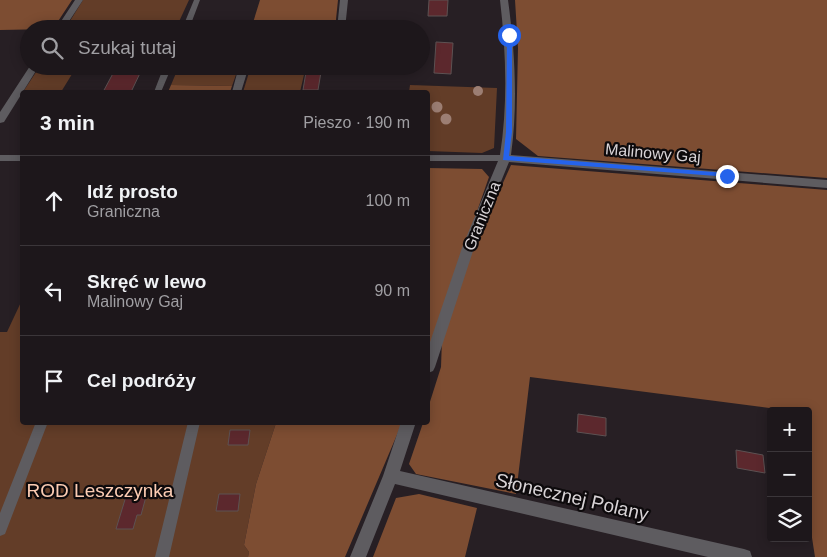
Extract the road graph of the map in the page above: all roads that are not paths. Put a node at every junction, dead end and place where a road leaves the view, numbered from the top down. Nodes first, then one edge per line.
1 (79, 0) edge
2 (197, 0) edge
3 (344, 0) edge
4 (504, 0) edge
5 (66, 20) edge
6 (189, 20) edge
7 (342, 20) edge
8 (29, 75) edge
9 (164, 75) edge
10 (241, 75) edge
11 (158, 90) edge
12 (237, 90) edge
13 (0, 120) edge
14 (0, 158) edge
15 (20, 158) edge
16 (430, 158) edge
17 (506, 158) junction
18 (827, 184) edge
19 (430, 361) edge
20 (41, 425) edge
21 (193, 425) edge
22 (408, 425) edge
23 (390, 476) junction
24 (0, 529) edge
25 (162, 557) edge
26 (358, 557) edge
27 (744, 557) edge

1 - 5 street
2 - 6 lane
3 - 7 street
4 - 17 street, Graniczna
8 - 13 street
9 - 11 lane
10 - 12 street
14 - 15 street
16 - 17 street, Malinowy Gaj
17 - 18 street, Malinowy Gaj
17 - 19 street, Graniczna
20 - 24 lane
21 - 25 lane
22 - 23 street
23 - 26 street
23 - 27 street, Słonecznej Polany

